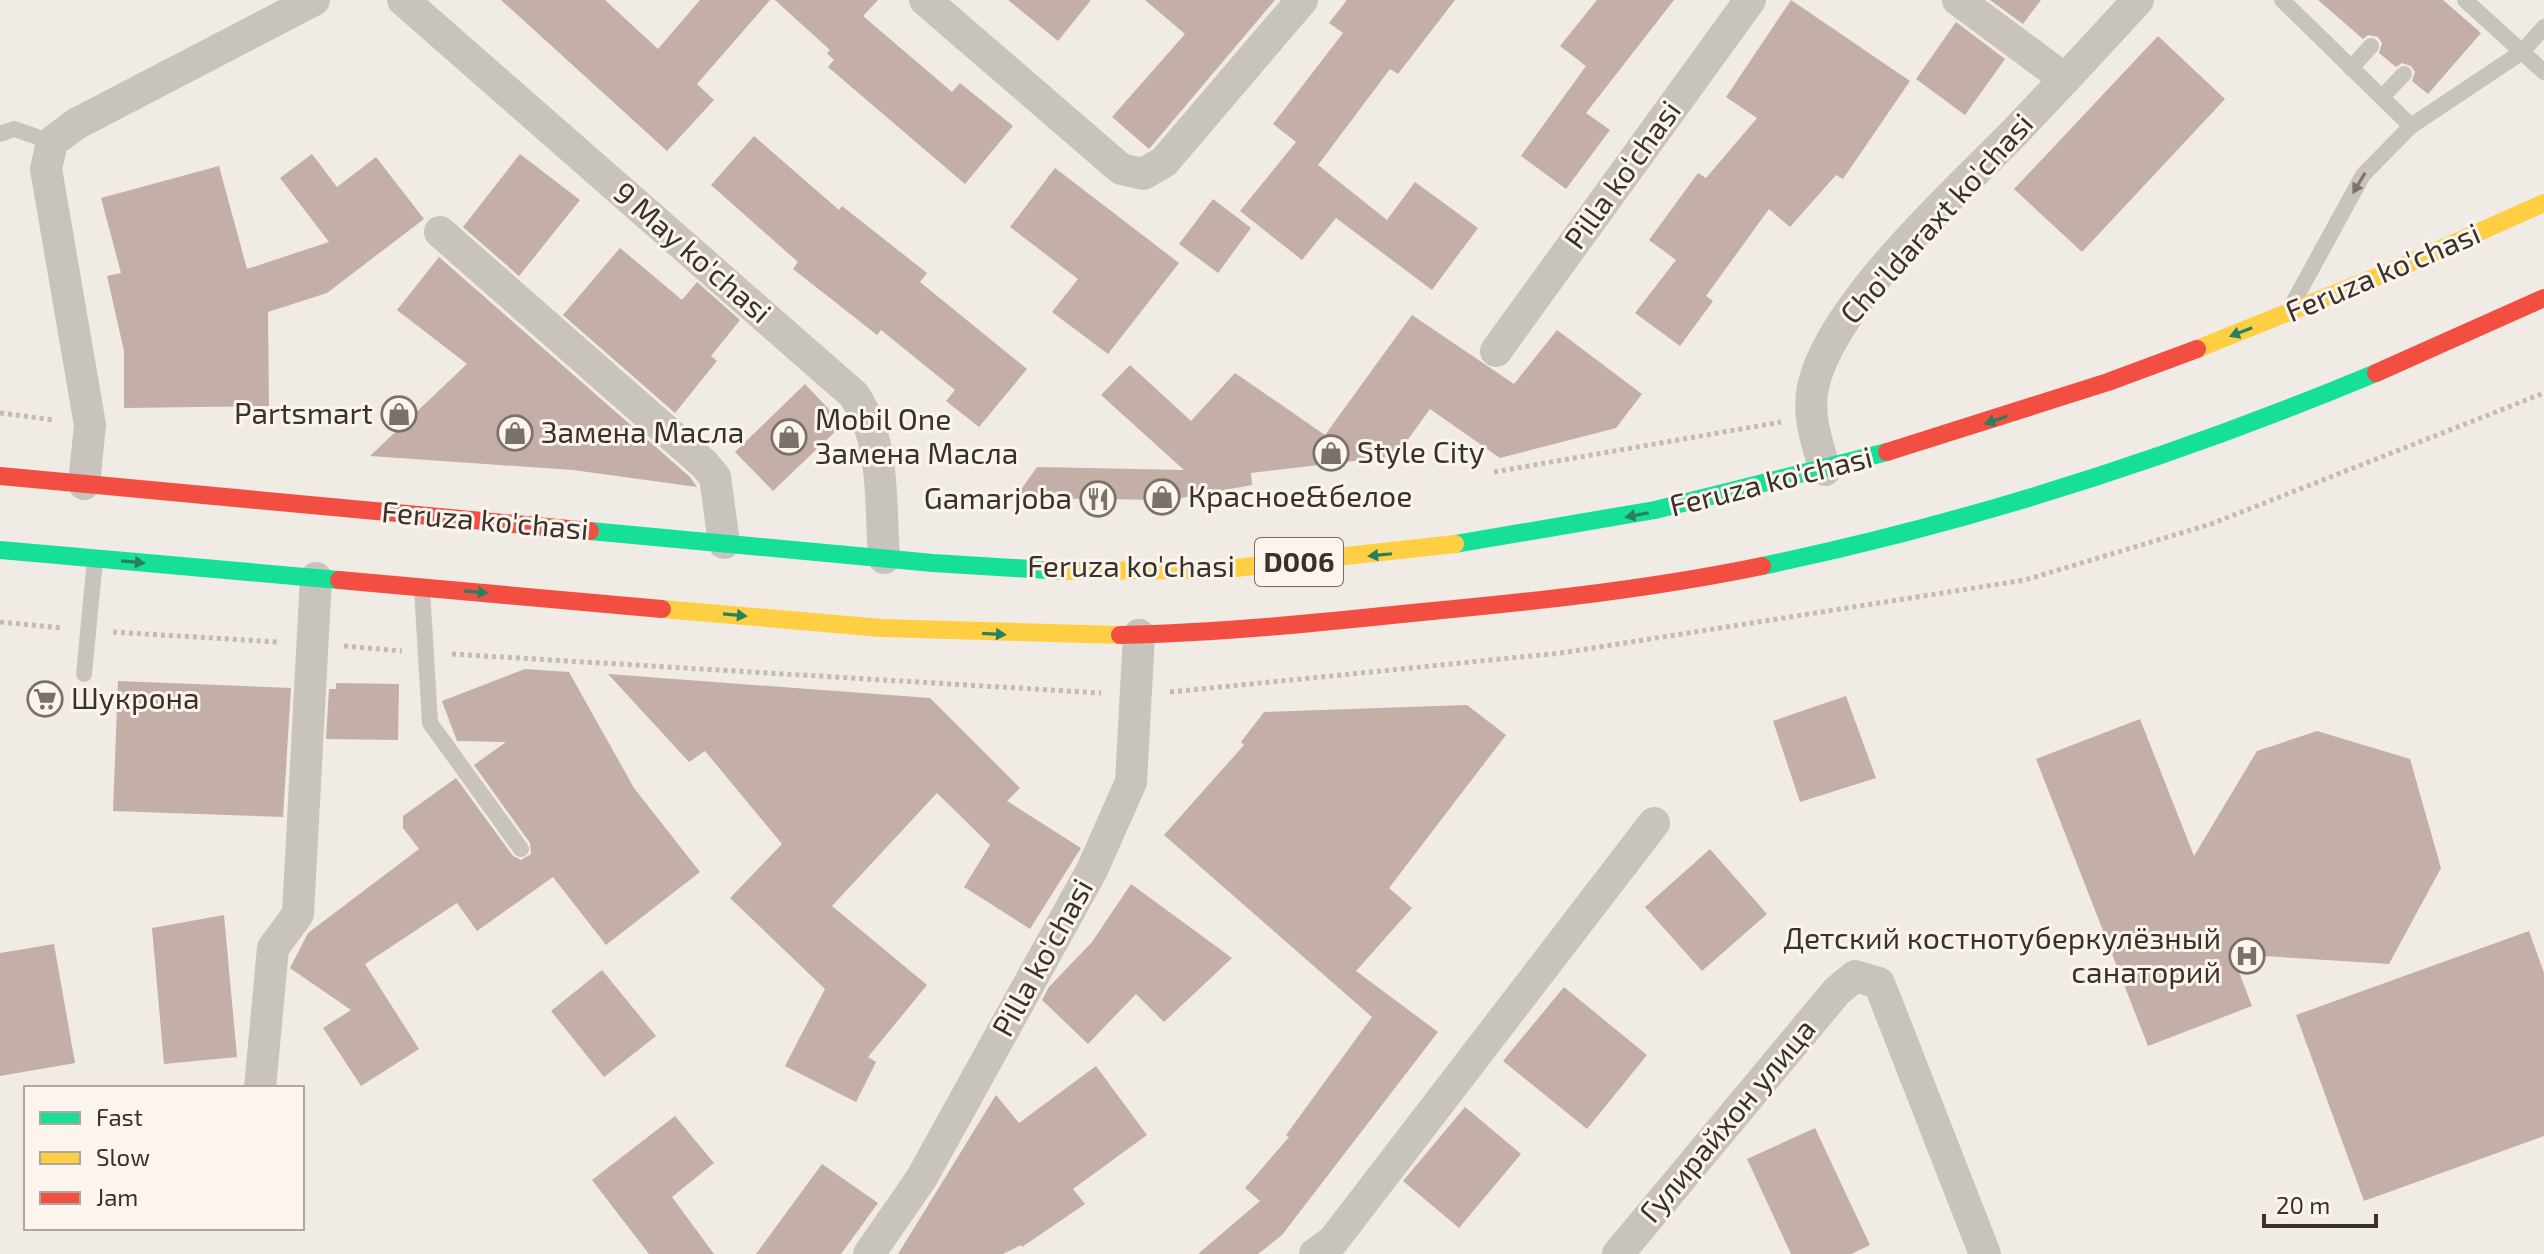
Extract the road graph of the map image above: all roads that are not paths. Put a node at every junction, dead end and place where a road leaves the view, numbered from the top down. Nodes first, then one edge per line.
1 (314, 0) edge
2 (403, 0) edge
3 (925, 0) edge
4 (1302, 0) edge
5 (1750, 0) edge
6 (1958, 0) edge
7 (2138, 0) edge
8 (2282, 0) edge
9 (2464, 5) edge
10 (2544, 27) edge
11 (2371, 46) dead end
12 (2522, 52) junction
13 (2351, 68) junction
14 (2544, 72) edge
15 (2404, 74) dead end
16 (2065, 79) junction
17 (2382, 97) junction
18 (2411, 126) junction
19 (0, 134) edge
20 (52, 142) junction
21 (2544, 203) edge
22 (440, 232) dead end
23 (2544, 298) edge
24 (2287, 315) junction
25 (1496, 351) dead end
26 (1825, 470) junction
27 (0, 476) edge
28 (84, 484) junction
29 (424, 515) junction
30 (405, 529) dead end
31 (724, 543) junction
32 (0, 550) edge
33 (95, 558) junction
34 (884, 558) junction
35 (399, 563) dead end
36 (316, 578) junction
37 (422, 587) junction
38 (1139, 635) junction
39 (84, 674) dead end
40 (1654, 823) dead end
41 (521, 849) dead end
42 (260, 1086) edge
43 (1331, 1250) edge
44 (869, 1254) edge
45 (1618, 1254) edge
46 (1985, 1254) edge

1 - 20 street
2 - 34 street, 9 May ko'chasi
3 - 4 street
5 - 25 street, Pilla ko‘chasi
6 - 16 street
7 - 16 street, Cho'ldaraxt ko'chasi
8 - 13 lane
9 - 12 lane
10 - 12 lane
11 - 13 lane
12 - 14 lane
12 - 18 lane
13 - 17 lane
15 - 17 lane
16 - 26 street, Cho'ldaraxt ko'chasi
17 - 18 lane
18 -> 24 lane
19 - 20 lane
20 - 28 street
21 - 24 main road, Feruza ko'chasi / D006
22 - 31 street
23 - 38 main road, Feruza ko'chasi / D006
24 -> 26 main road, Feruza ko'chasi / D006
26 -> 34 main road, Feruza ko'chasi / D006
27 - 28 main road, Feruza ko'chasi / D006
28 - 29 main road, Feruza ko'chasi / D006
29 - 30 main road
29 - 31 main road, Feruza ko'chasi / D006
31 - 34 main road, Feruza ko'chasi / D006
32 - 33 main road, Feruza ko'chasi / D006
33 -> 36 main road, Feruza ko'chasi / D006
33 - 39 lane
35 - 37 main road
36 - 37 main road, Feruza ko'chasi / D006
36 - 42 street
37 -> 38 main road, Feruza ko'chasi / D006
37 - 41 lane
38 - 44 street, Pilla ko'chasi
40 - 43 street
45 - 46 street, Гулирайхон улица

